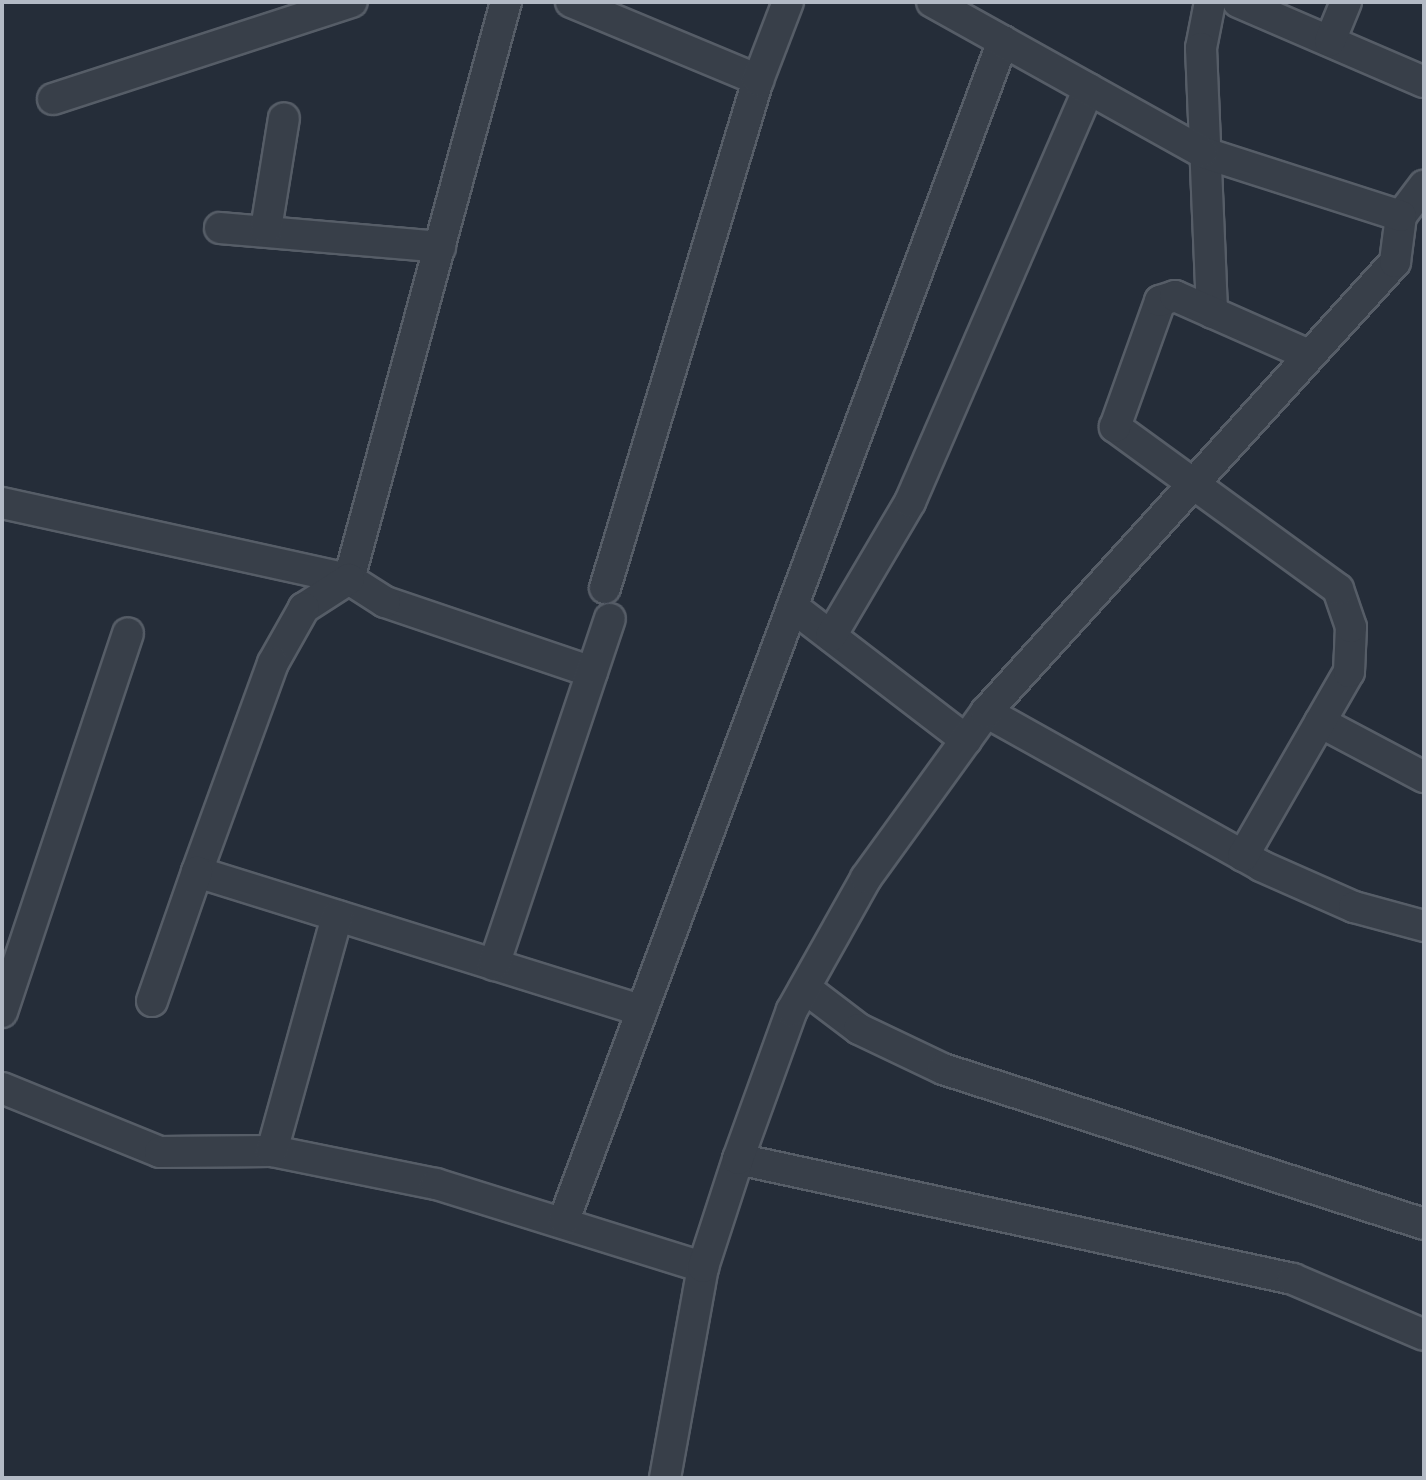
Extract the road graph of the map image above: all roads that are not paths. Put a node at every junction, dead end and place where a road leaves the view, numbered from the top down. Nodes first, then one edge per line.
1 (352, 2) edge
2 (506, 2) edge
3 (571, 2) edge
4 (788, 2) edge
5 (932, 2) edge
6 (1210, 2) edge
7 (1238, 2) edge
8 (1346, 2) edge
9 (281, 12) edge
10 (1003, 41) junction
11 (1330, 41) junction
12 (758, 80) junction
13 (1424, 82) edge
14 (1089, 89) junction
15 (53, 99) dead end
16 (284, 118) dead end
17 (1202, 152) junction
18 (1424, 186) edge
19 (1401, 216) junction
20 (220, 228) dead end
21 (266, 229) junction
22 (440, 247) junction
23 (1212, 313) junction
24 (1309, 355) junction
25 (1196, 487) junction
26 (2, 503) edge
27 (349, 579) junction
28 (605, 588) dead end
29 (794, 608) junction
30 (610, 619) dead end
31 (128, 633) dead end
32 (831, 636) junction
33 (592, 672) junction
34 (986, 712) junction
35 (1320, 722) junction
36 (966, 740) junction
37 (1424, 777) edge
38 (1243, 856) junction
39 (197, 872) junction
40 (337, 916) junction
41 (1424, 926) edge
42 (494, 965) junction
43 (805, 988) junction
44 (152, 1001) dead end
45 (642, 1011) junction
46 (2, 1012) edge
47 (2, 1088) edge
48 (272, 1151) junction
49 (738, 1159) junction
50 (564, 1220) junction
51 (1424, 1224) edge
52 (703, 1267) junction
53 (1424, 1335) edge
54 (665, 1478) edge

1 - 9 street
2 - 22 street
3 - 12 street
4 - 12 street
5 - 10 street
6 - 17 street
7 - 11 street
8 - 11 street
9 - 15 street
10 - 14 street
10 - 29 street
11 - 13 street
12 - 28 street
14 - 17 street
14 - 32 street
16 - 21 street
17 - 19 street
17 - 23 street
18 - 19 street
19 - 24 street
20 - 21 street
21 - 22 street
22 - 27 street
23 - 24 street
23 - 25 street
24 - 25 street
25 - 34 street
25 - 35 street
26 - 27 street
27 - 33 street
27 - 39 street
29 - 32 street
29 - 45 street
30 - 33 street
31 - 46 street
32 - 36 street
33 - 42 street
34 - 36 street
34 - 38 street
35 - 37 street
35 - 38 street
36 - 43 street
38 - 41 street
39 - 40 street
39 - 44 street
40 - 42 street
40 - 48 street
42 - 45 street
43 - 49 street
43 - 51 street
45 - 50 street
47 - 48 street
48 - 50 street
49 - 52 street
49 - 53 street
50 - 52 street
52 - 54 street

